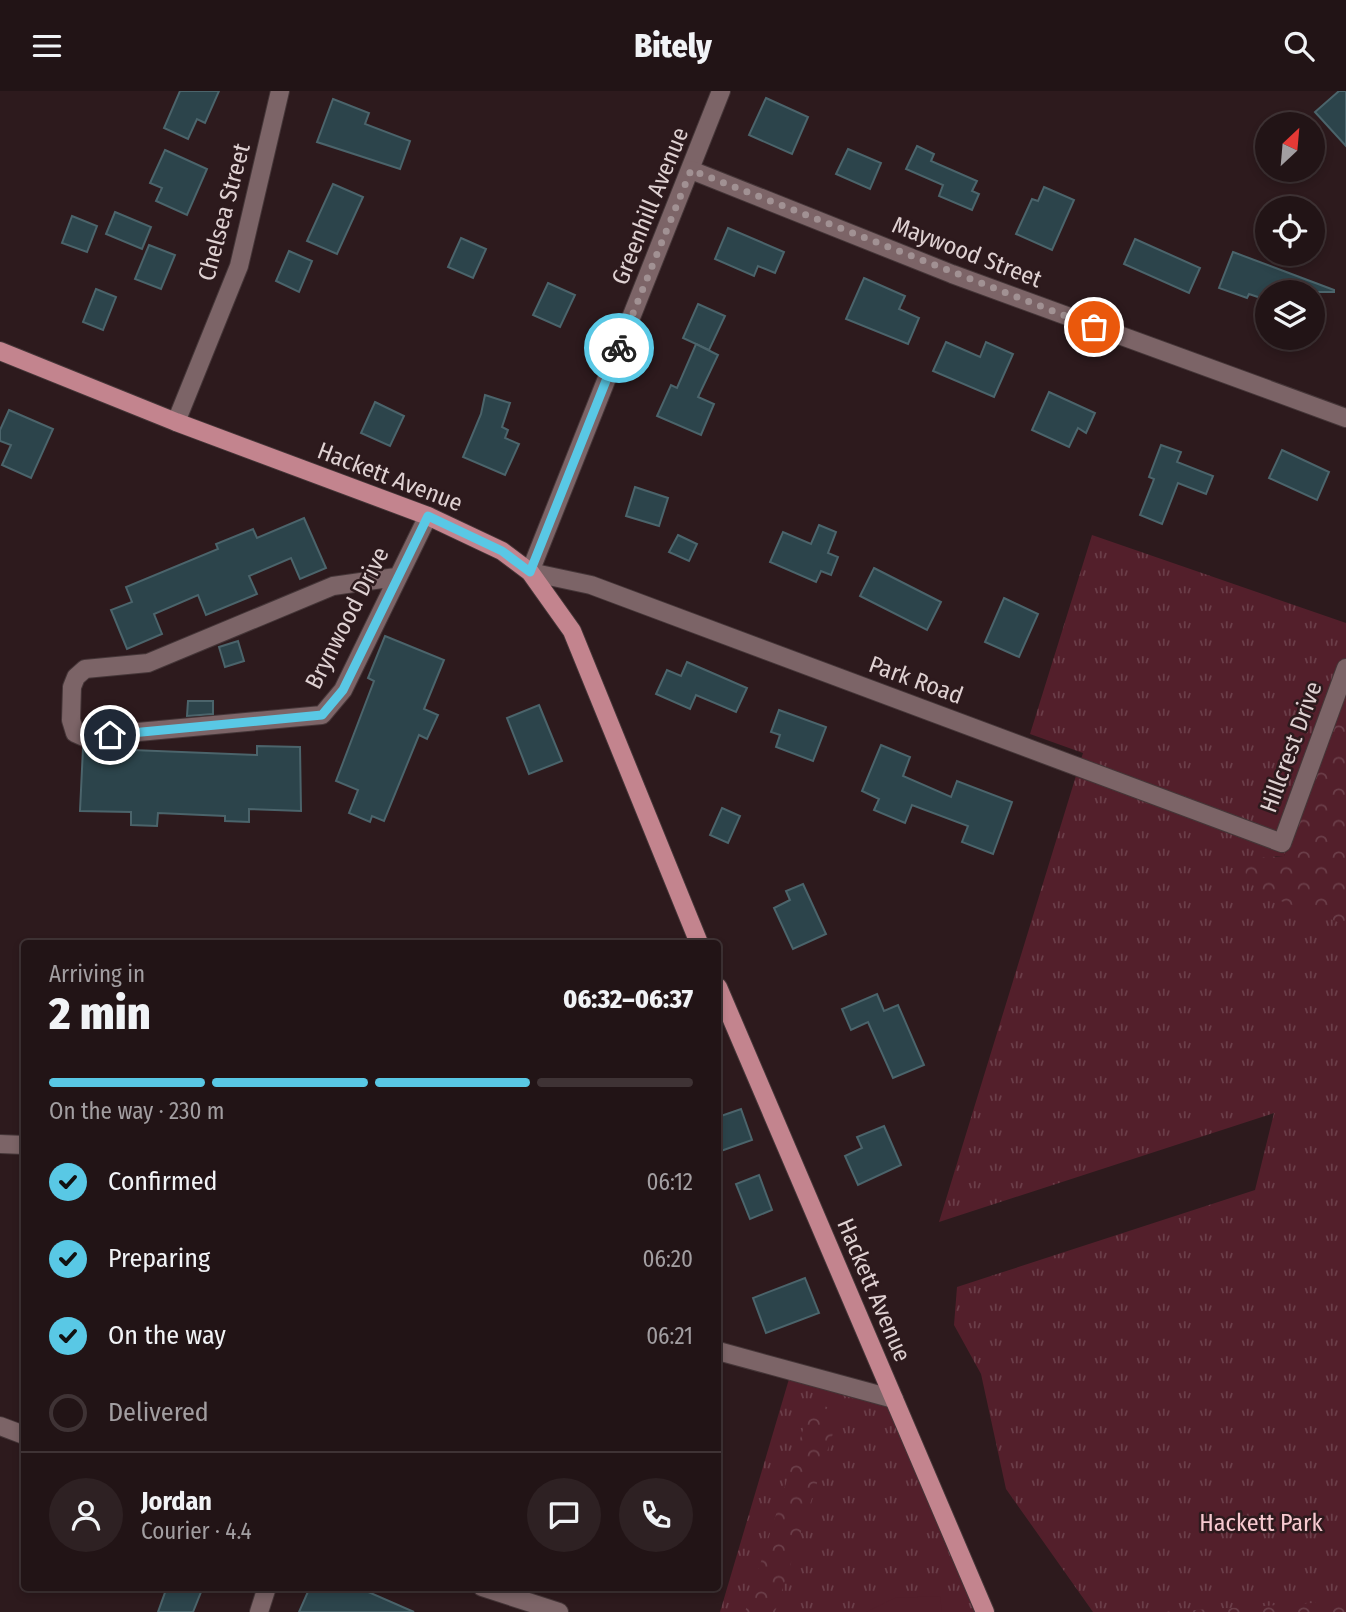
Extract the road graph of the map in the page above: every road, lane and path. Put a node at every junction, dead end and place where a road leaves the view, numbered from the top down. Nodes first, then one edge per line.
1 (280, 91) edge
2 (721, 91) edge
3 (691, 170) junction
4 (0, 351) edge
5 (1346, 418) edge
6 (176, 422) junction
7 (428, 516) junction
8 (530, 572) junction
9 (396, 577) junction
10 (1346, 668) edge
11 (1282, 843) joint
12 (698, 940) edge
13 (721, 995) edge
14 (0, 1144) edge
15 (21, 1145) edge
16 (721, 1352) edge
17 (894, 1399) junction
18 (0, 1426) edge
19 (21, 1434) edge
20 (266, 1591) edge
21 (494, 1591) edge
22 (259, 1612) edge
23 (559, 1612) edge
24 (985, 1612) edge

1 - 6 street, Chelsea Street
2 - 3 street, Greenhill Avenue
3 - 5 street, Maywood Street
3 - 8 street, Greenhill Avenue
4 - 6 main road, Hackett Avenue
6 - 7 main road, Hackett Avenue
7 - 8 main road, Hackett Avenue
7 - 9 street, Brynwood Drive
8 - 11 street, Park Road
8 - 12 main road, Hackett Avenue
9 - 9 street, Brynwood Drive
10 - 11 street, Hillcrest Drive
13 - 17 main road, Hackett Avenue
14 - 15 street
16 - 17 street
17 - 24 main road, Hackett Avenue
18 - 19 street
20 - 22 street
21 - 23 street

